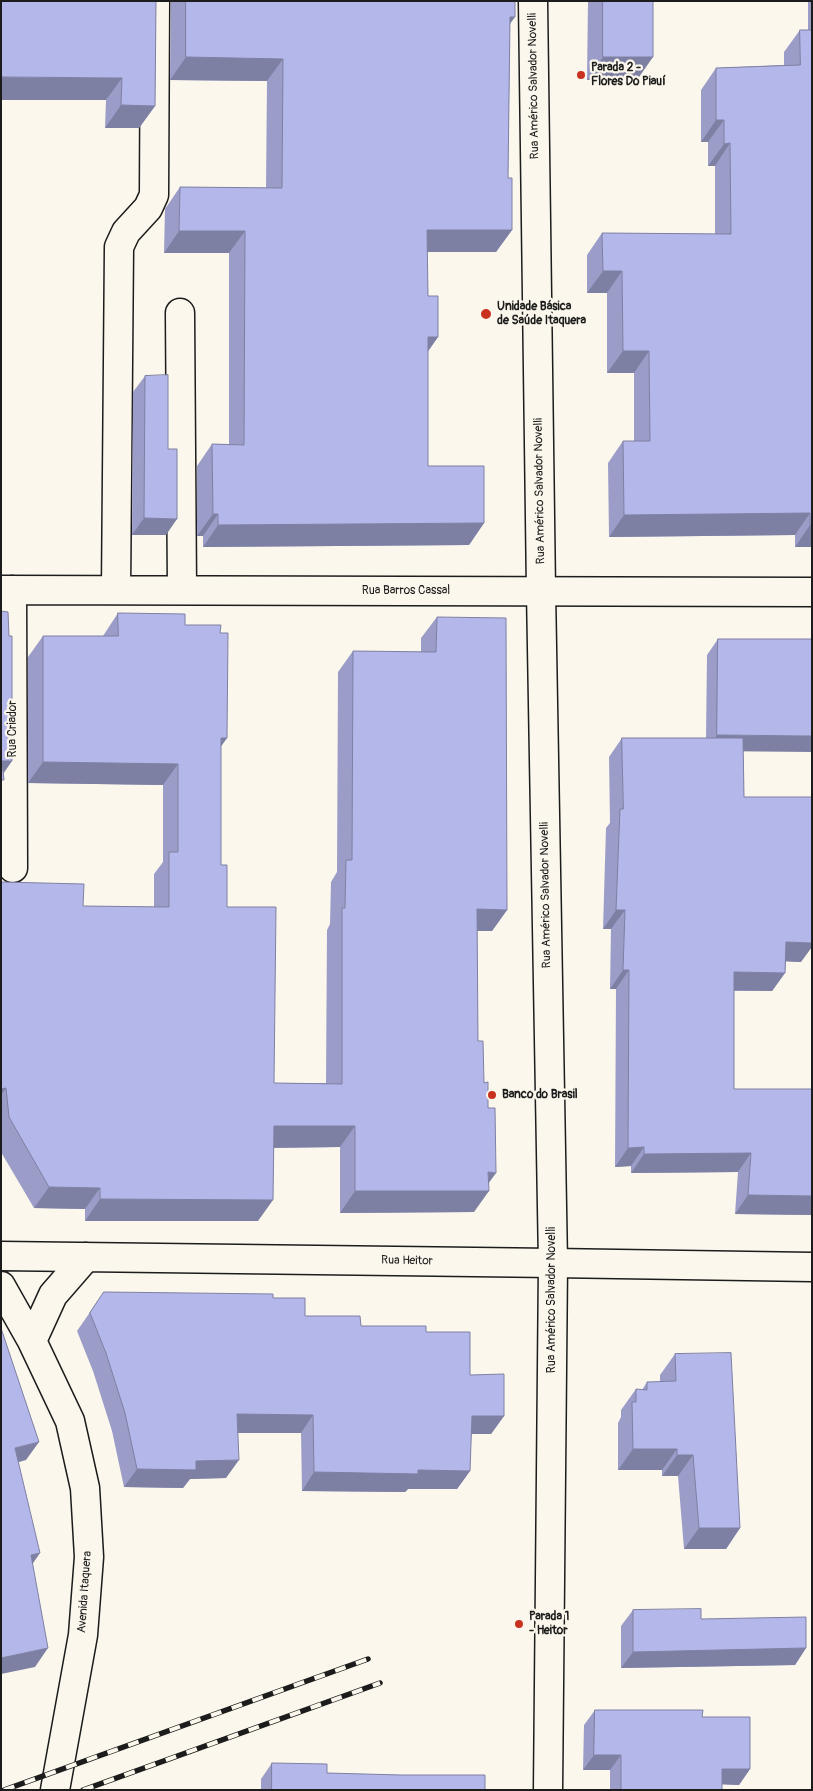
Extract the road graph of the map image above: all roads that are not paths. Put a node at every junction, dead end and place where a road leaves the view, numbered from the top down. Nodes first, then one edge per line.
1 (155, 1) edge
2 (533, 1) edge
3 (180, 313) dead end
4 (7, 590) edge
5 (116, 590) junction
6 (182, 590) junction
7 (541, 591) junction
8 (812, 592) edge
9 (14, 868) dead end
10 (1, 1256) edge
11 (86, 1257) junction
12 (553, 1263) junction
13 (812, 1266) edge
14 (1, 1286) edge
15 (32, 1341) junction
16 (55, 1790) edge
17 (548, 1790) edge

1 - 5 main road
2 - 7 main road, Rua Américo Salvador Novelli
3 - 6 main road
4 - 5 main road, Rua Barros Cassal
4 - 9 main road, Rua Criador
5 - 6 main road, Rua Barros Cassal
6 - 7 main road, Rua Barros Cassal
7 - 8 main road, Rua Barros Cassal
7 - 12 main road, Rua Américo Salvador Novelli
10 - 11 main road, Rua Heitor
11 - 12 main road, Rua Heitor
11 - 15 main road
12 - 13 main road, Rua Heitor
12 - 17 main road, Rua Américo Salvador Novelli
14 - 15 main road, Avenida Itaquera
15 - 16 main road, Avenida Itaquera

